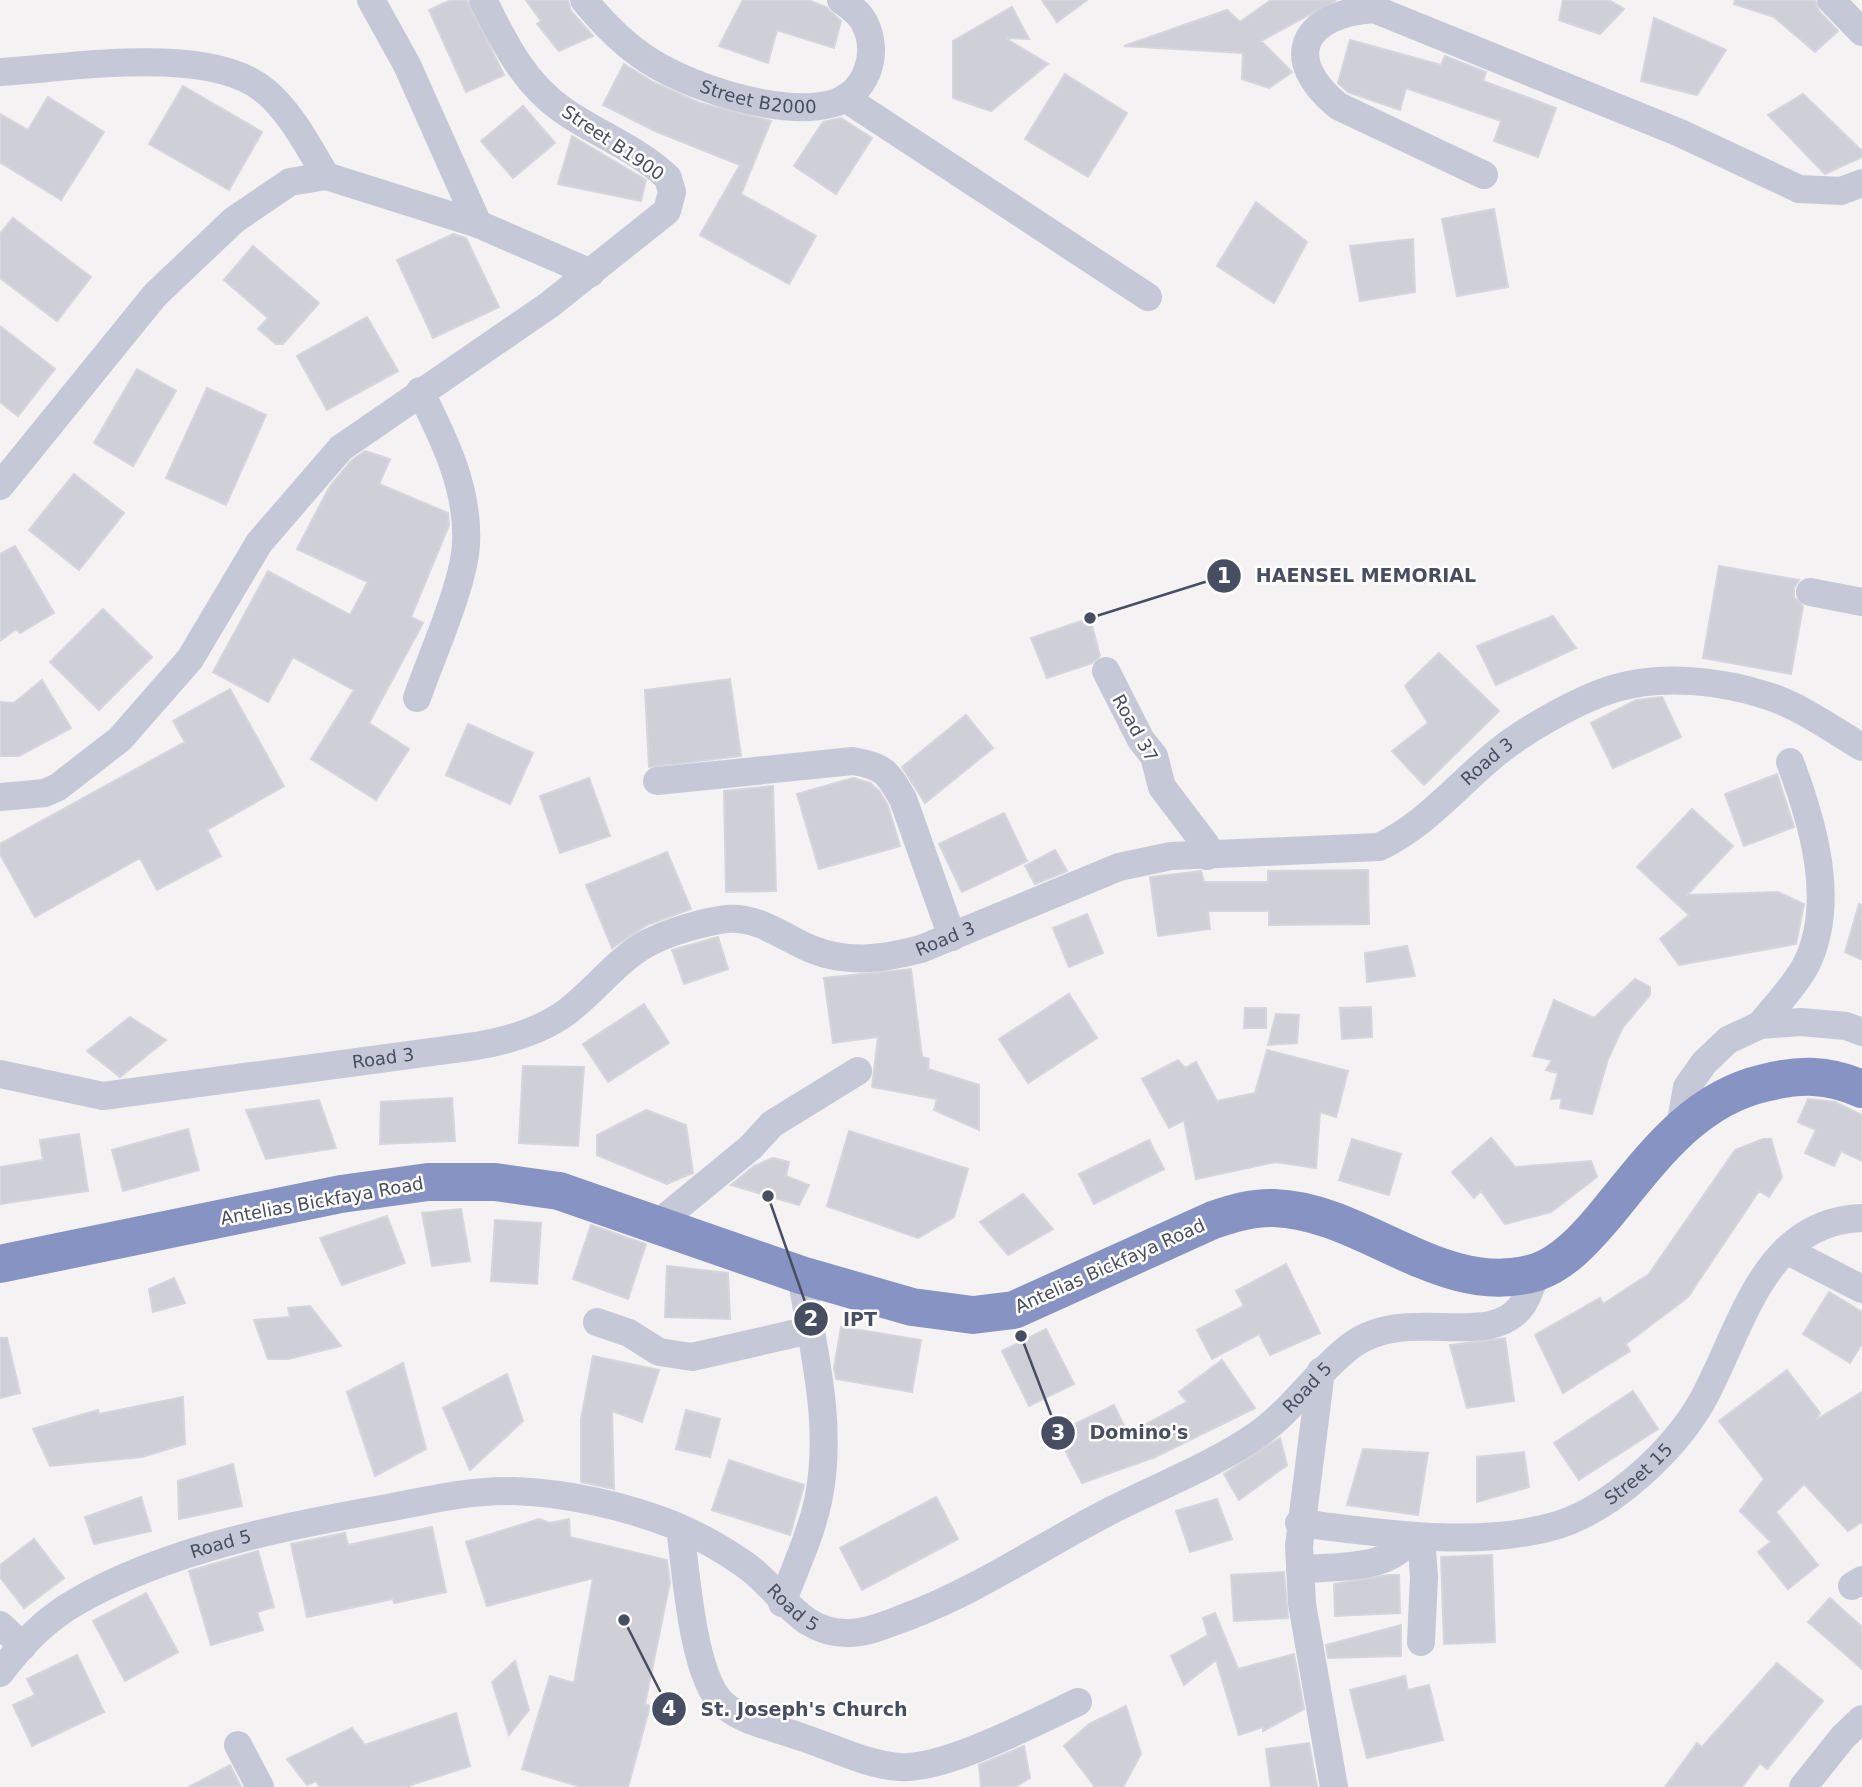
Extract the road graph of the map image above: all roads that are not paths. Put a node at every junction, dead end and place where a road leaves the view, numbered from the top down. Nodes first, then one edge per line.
1 (371, 0) edge
2 (483, 0) edge
3 (584, 0) edge
4 (841, 0) edge
5 (1832, 0) edge
6 (1862, 32) edge
7 (0, 72) edge
8 (845, 98) junction
9 (1485, 175) dead end
10 (327, 176) junction
11 (1862, 183) edge
12 (478, 224) junction
13 (591, 273) junction
14 (1148, 297) dead end
15 (420, 391) junction
16 (0, 485) edge
17 (1810, 592) dead end
18 (1862, 602) edge
19 (1106, 671) dead end
20 (417, 698) dead end
21 (1862, 747) edge
22 (1790, 762) dead end
23 (657, 781) dead end
24 (0, 797) edge
25 (1208, 856) junction
26 (952, 937) junction
27 (1760, 1025) junction
28 (1862, 1032) edge
29 (858, 1071) dead end
30 (0, 1074) edge
31 (1862, 1088) edge
32 (1680, 1127) junction
33 (1862, 1218) edge
34 (656, 1225) junction
35 (1786, 1250) junction
36 (0, 1264) edge
37 (1537, 1272) junction
38 (801, 1275) junction
39 (1862, 1289) edge
40 (597, 1322) dead end
41 (810, 1330) junction
42 (1321, 1371) junction
43 (1299, 1523) junction
44 (680, 1528) junction
45 (1417, 1536) junction
46 (1300, 1570) junction
47 (782, 1603) junction
48 (0, 1625) edge
49 (1421, 1642) dead end
50 (23, 1646) junction
51 (0, 1674) edge
52 (1078, 1702) dead end
53 (1862, 1719) edge
54 (239, 1745) dead end
55 (260, 1787) edge
56 (1334, 1787) edge
57 (1803, 1787) edge

1 - 12 street
2 - 13 street, Street B1900
3 - 8 street, Street B2000
4 - 8 street, Street B2000
5 - 6 street
7 - 10 street
8 - 14 street
9 - 11 street
10 - 12 street
10 - 16 street
12 - 13 street
13 - 15 street
15 - 20 street
15 - 24 street
17 - 18 street
19 - 25 street, Road 37
21 - 25 street, Road 3
22 - 27 street
23 - 26 street
25 - 26 street, Road 3
26 - 30 street, Road 3
27 - 28 street
27 - 32 street
29 - 34 street
31 - 32 highway, Antelias Bickfaya Road
32 - 37 highway, Antelias Bickfaya Road
33 - 35 street, Street 15
34 - 36 highway, Antelias Bickfaya Road
34 - 38 highway, Antelias Bickfaya Road
35 - 39 street
35 - 45 street, Street 15
37 - 38 highway, Antelias Bickfaya Road
37 - 42 street, Road 5
38 - 41 street
40 - 41 street
41 - 47 street
42 - 43 street
42 - 47 street, Road 5
43 - 45 street, Street 15
43 - 46 street
44 - 47 street, Road 5
44 - 50 street, Road 5
44 - 52 street
45 - 46 street
45 - 49 street
46 - 56 street
48 - 50 street
50 - 51 street, Road 5
53 - 57 street
54 - 55 street

